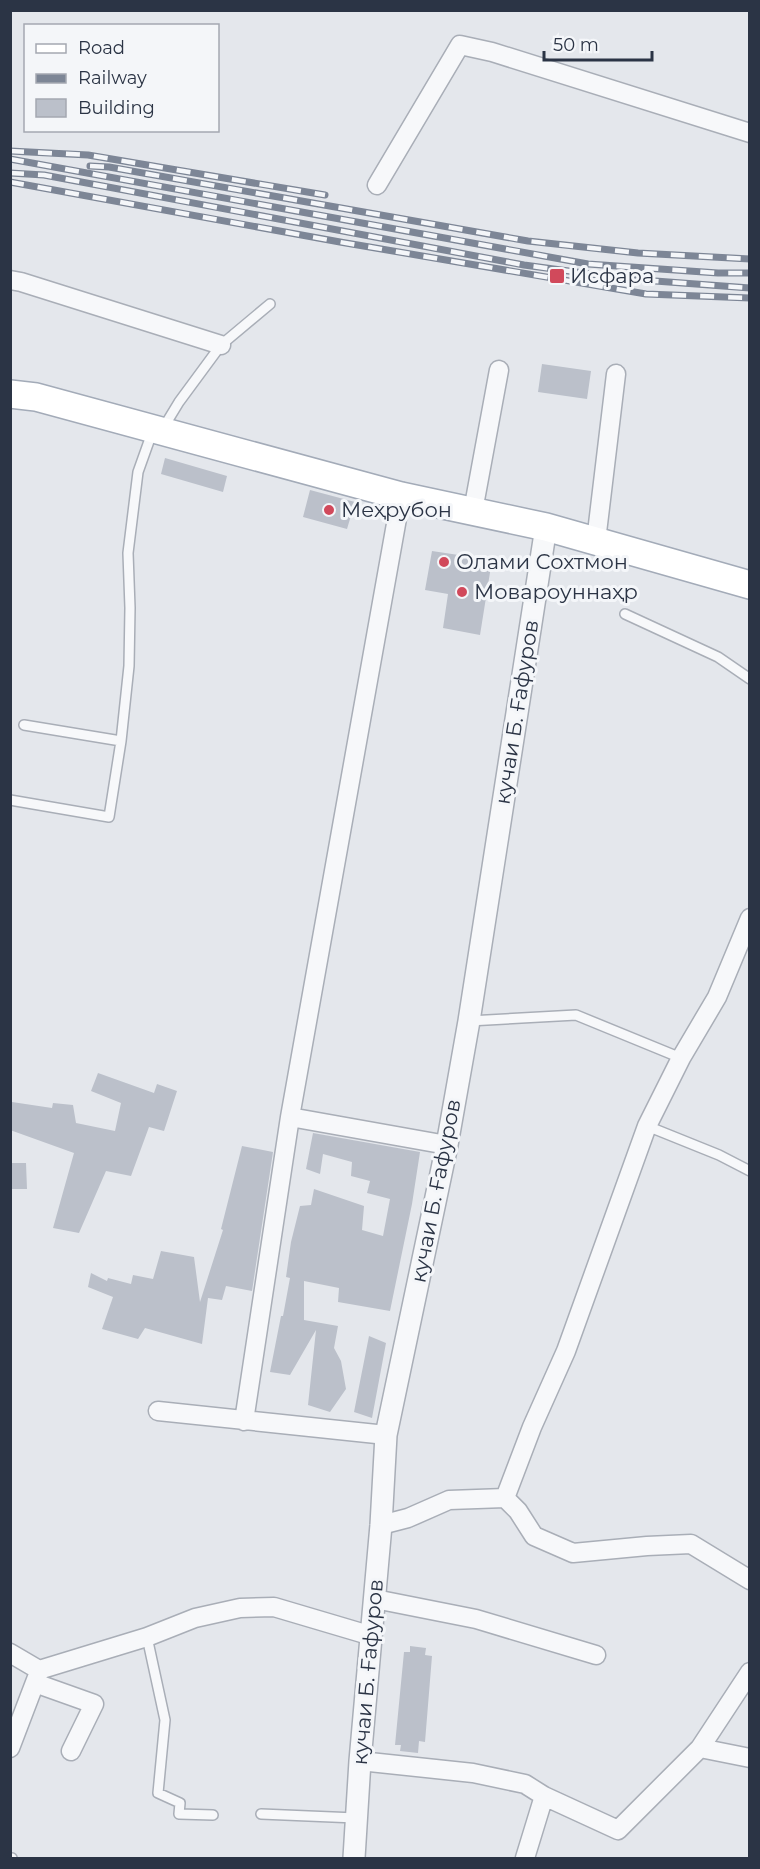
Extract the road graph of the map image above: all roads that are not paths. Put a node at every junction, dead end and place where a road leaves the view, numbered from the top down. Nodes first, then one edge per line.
1 (750, 133) edge
2 (377, 185) dead end
3 (10, 280) edge
4 (270, 304) dead end
5 (221, 345) junction
6 (499, 370) dead end
7 (616, 374) dead end
8 (10, 394) edge
9 (157, 431) junction
10 (400, 496) junction
11 (473, 511) junction
12 (546, 527) junction
13 (596, 540) junction
14 (750, 585) edge
15 (625, 614) dead end
16 (750, 679) edge
17 (24, 724) dead end
18 (122, 741) junction
19 (10, 800) edge
20 (750, 918) edge
21 (469, 1022) junction
22 (681, 1058) junction
23 (290, 1117) junction
24 (647, 1126) junction
25 (447, 1145) junction
26 (750, 1171) edge
27 (158, 1411) dead end
28 (244, 1421) junction
29 (386, 1435) junction
30 (505, 1498) junction
31 (381, 1526) junction
32 (750, 1580) edge
33 (375, 1599) junction
34 (372, 1636) junction
35 (147, 1637) junction
36 (10, 1653) edge
37 (596, 1655) dead end
38 (750, 1672) edge
39 (37, 1676) junction
40 (10, 1748) edge
41 (700, 1748) junction
42 (71, 1751) dead end
43 (750, 1758) edge
44 (360, 1761) junction
45 (544, 1796) junction
46 (261, 1814) dead end
47 (213, 1815) dead end
48 (357, 1818) junction
49 (354, 1858) edge
50 (525, 1858) edge

1 - 2 street
3 - 5 street
4 - 5 lane
5 - 9 lane
6 - 11 street
7 - 13 street
8 - 9 main road
9 - 10 main road
9 - 18 lane
10 - 11 main road
10 - 23 street
11 - 12 main road
12 - 13 main road
12 - 21 street, кучаи Б. Ғафуров
13 - 14 main road
15 - 16 lane
17 - 18 lane
18 - 19 lane
20 - 22 street
21 - 22 lane
21 - 25 street, кучаи Б. Ғафуров
22 - 24 street
23 - 25 street
23 - 28 street
24 - 26 lane
24 - 30 street
25 - 29 street, кучаи Б. Ғафуров
27 - 28 street
28 - 29 street
29 - 31 street, кучаи Б. Ғафуров
30 - 31 street
30 - 32 street
31 - 33 street, кучаи Б. Ғафуров
33 - 34 street, кучаи Б. Ғафуров
33 - 37 street
34 - 35 street
34 - 44 street, кучаи Б. Ғафуров
35 - 39 street
35 - 47 lane
36 - 39 street
38 - 41 street
39 - 40 street
39 - 42 street
41 - 43 street
41 - 45 street
44 - 45 street
44 - 48 street, кучаи Б. Ғафуров
45 - 50 street
46 - 48 lane
48 - 49 street, кучаи Б. Ғафуров

